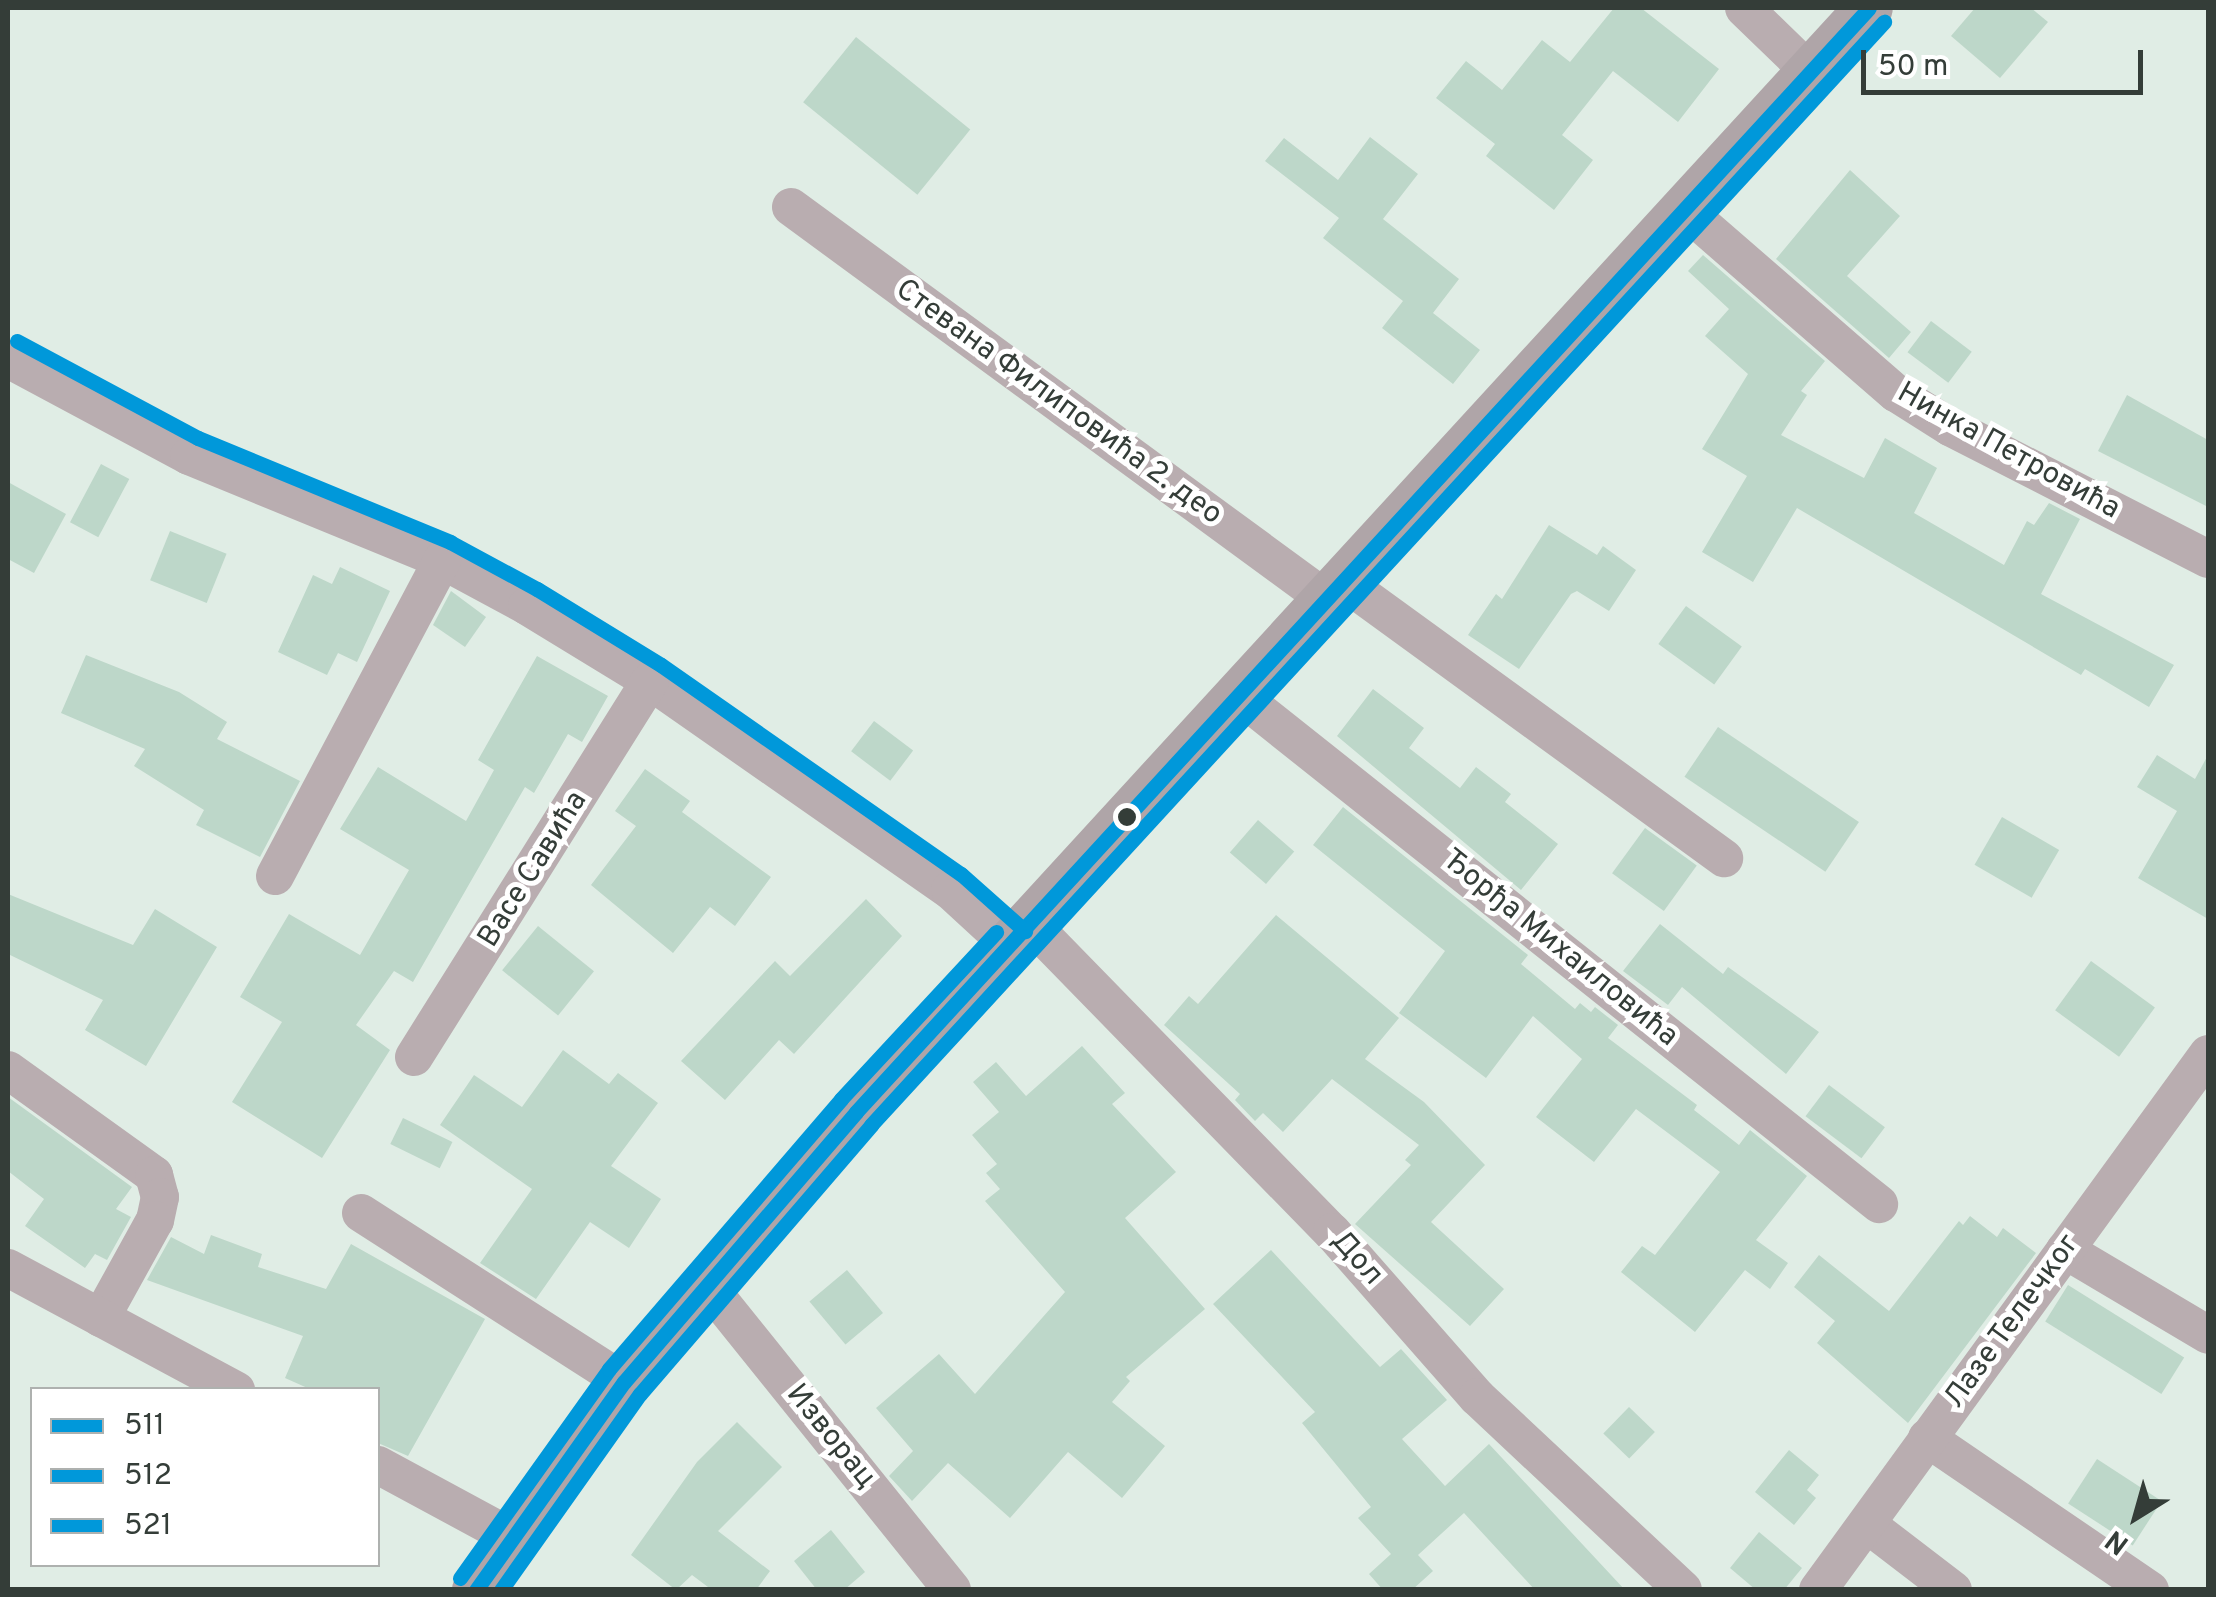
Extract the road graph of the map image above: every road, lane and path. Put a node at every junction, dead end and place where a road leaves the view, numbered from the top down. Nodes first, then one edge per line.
1 (1744, 8) edge
2 (1870, 8) edge
3 (1810, 72) junction
4 (791, 207) dead end
5 (1684, 209) junction
6 (8, 359) edge
7 (442, 560) junction
8 (2208, 560) edge
9 (1335, 591) junction
10 (650, 681) junction
11 (1238, 695) junction
12 (1724, 858) dead end
13 (274, 876) dead end
14 (1021, 935) junction
15 (2208, 1054) edge
16 (414, 1057) dead end
17 (8, 1070) edge
18 (1879, 1204) dead end
19 (361, 1214) dead end
20 (2065, 1250) junction
21 (8, 1268) edge
22 (707, 1285) junction
23 (102, 1318) junction
24 (2208, 1335) edge
25 (624, 1382) junction
26 (230, 1387) edge
27 (1927, 1438) junction
28 (380, 1466) edge
29 (1868, 1526) junction
30 (514, 1538) junction
31 (476, 1590) edge
32 (952, 1590) edge
33 (1684, 1590) edge
34 (1818, 1590) edge
35 (1952, 1590) edge
36 (2150, 1590) edge

1 - 3 street
2 - 3 main road
3 - 5 main road
4 - 9 street, Стевана Филиповића 2. део
5 - 8 street, Нинка Петровића
5 - 9 main road
6 - 7 street, Дол
7 - 10 street, Дол
7 - 13 street
9 - 11 main road
9 - 12 street, Стевана Филиповића 2. део
10 - 14 street, Дол
10 - 16 street, Васе Савића
11 - 14 main road
11 - 18 street, Ђорђа Михаиловића
14 - 22 main road
14 - 33 street, Дол
15 - 20 street, Лазе Телечког
17 - 23 street
19 - 25 street
20 - 24 street
20 - 27 street, Лазе Телечког
21 - 23 street
22 - 25 main road
22 - 32 street, Изворац
23 - 26 street
25 - 30 main road
27 - 29 street, Лазе Телечког
27 - 36 street
28 - 30 street
29 - 34 street, Лазе Телечког
29 - 35 street
30 - 31 main road

